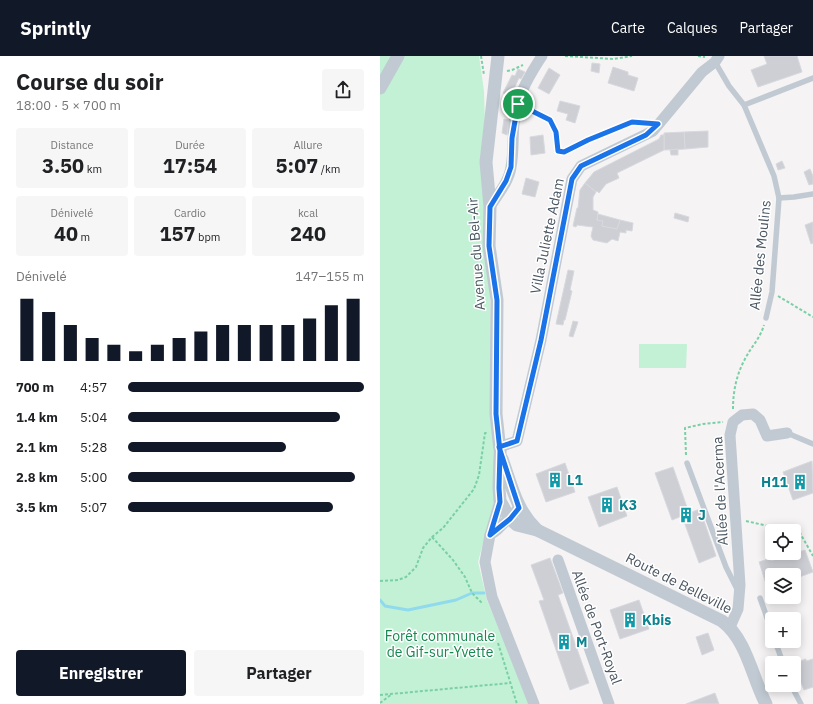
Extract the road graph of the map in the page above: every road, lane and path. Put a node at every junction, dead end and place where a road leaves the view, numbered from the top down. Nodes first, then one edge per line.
1 (398, 56) edge
2 (498, 56) edge
3 (542, 56) edge
4 (565, 56) edge
5 (632, 56) edge
6 (717, 59) edge
7 (813, 78) edge
8 (380, 88) edge
9 (518, 104) junction
10 (744, 105) junction
11 (658, 124) junction
12 (813, 194) edge
13 (779, 198) junction
14 (490, 207) junction
15 (772, 292) junction
16 (813, 317) edge
17 (766, 318) joint
18 (733, 422) junction
19 (498, 431) junction
20 (787, 433) joint
21 (813, 444) edge
22 (499, 449) junction
23 (687, 464) joint
24 (510, 482) junction
25 (499, 488) junction
26 (500, 502) junction
27 (519, 508) junction
28 (736, 518) junction
29 (513, 522) junction
30 (765, 525) edge
31 (537, 530) junction
32 (494, 532) junction
33 (801, 536) edge
34 (432, 537) junction
35 (813, 556) edge
36 (558, 560) dead end
37 (380, 581) edge
38 (739, 593) junction
39 (760, 598) dead end
40 (484, 606) dead end
41 (765, 612) edge
42 (730, 627) junction
43 (496, 640) dead end
44 (510, 683) junction
45 (795, 692) edge
46 (393, 694) junction
47 (380, 695) edge
48 (380, 703) edge
49 (517, 704) edge
50 (534, 704) edge
51 (608, 704) edge
52 (766, 704) edge
53 (801, 704) edge

1 - 8 street
2 - 14 street, Avenue du Bel-Air
3 - 9 street
4 - 5 path
6 - 10 lane, Allée des Moulins
6 - 11 street, Villa Juliette Adam
7 - 10 lane
9 - 11 path
9 - 14 street
10 - 13 lane, Allée des Moulins
11 - 22 street, Villa Juliette Adam
12 - 13 lane
13 - 15 lane, Allée des Moulins
14 - 19 street, Avenue du Bel-Air
15 - 16 path
15 - 17 lane, Allée des Moulins
17 - 18 path
18 - 20 street, Allée de l'Acerma
18 - 23 path
18 - 28 street, Allée de l'Acerma
19 - 22 street, Avenue du Bel-Air
19 - 34 path
20 - 21 lane
22 - 24 street, Route de Belleville
22 - 25 street
23 - 38 lane
24 - 25 street
24 - 27 street, Route de Belleville
25 - 26 street
26 - 29 street
26 - 32 street
27 - 29 street
27 - 31 street, Route de Belleville
28 - 30 path
28 - 38 street, Allée de l'Acerma
29 - 31 street, Route de Belleville
29 - 32 street
31 - 42 street, Route de Belleville
32 - 50 street
33 - 35 path
34 - 37 path
34 - 40 path
36 - 51 street, Allée de Port-Royal
38 - 42 street, Allée de l'Acerma
39 - 41 lane
42 - 52 street, Route de Belleville
43 - 44 path
44 - 46 path
44 - 49 path
45 - 53 lane
46 - 47 path
46 - 48 path

